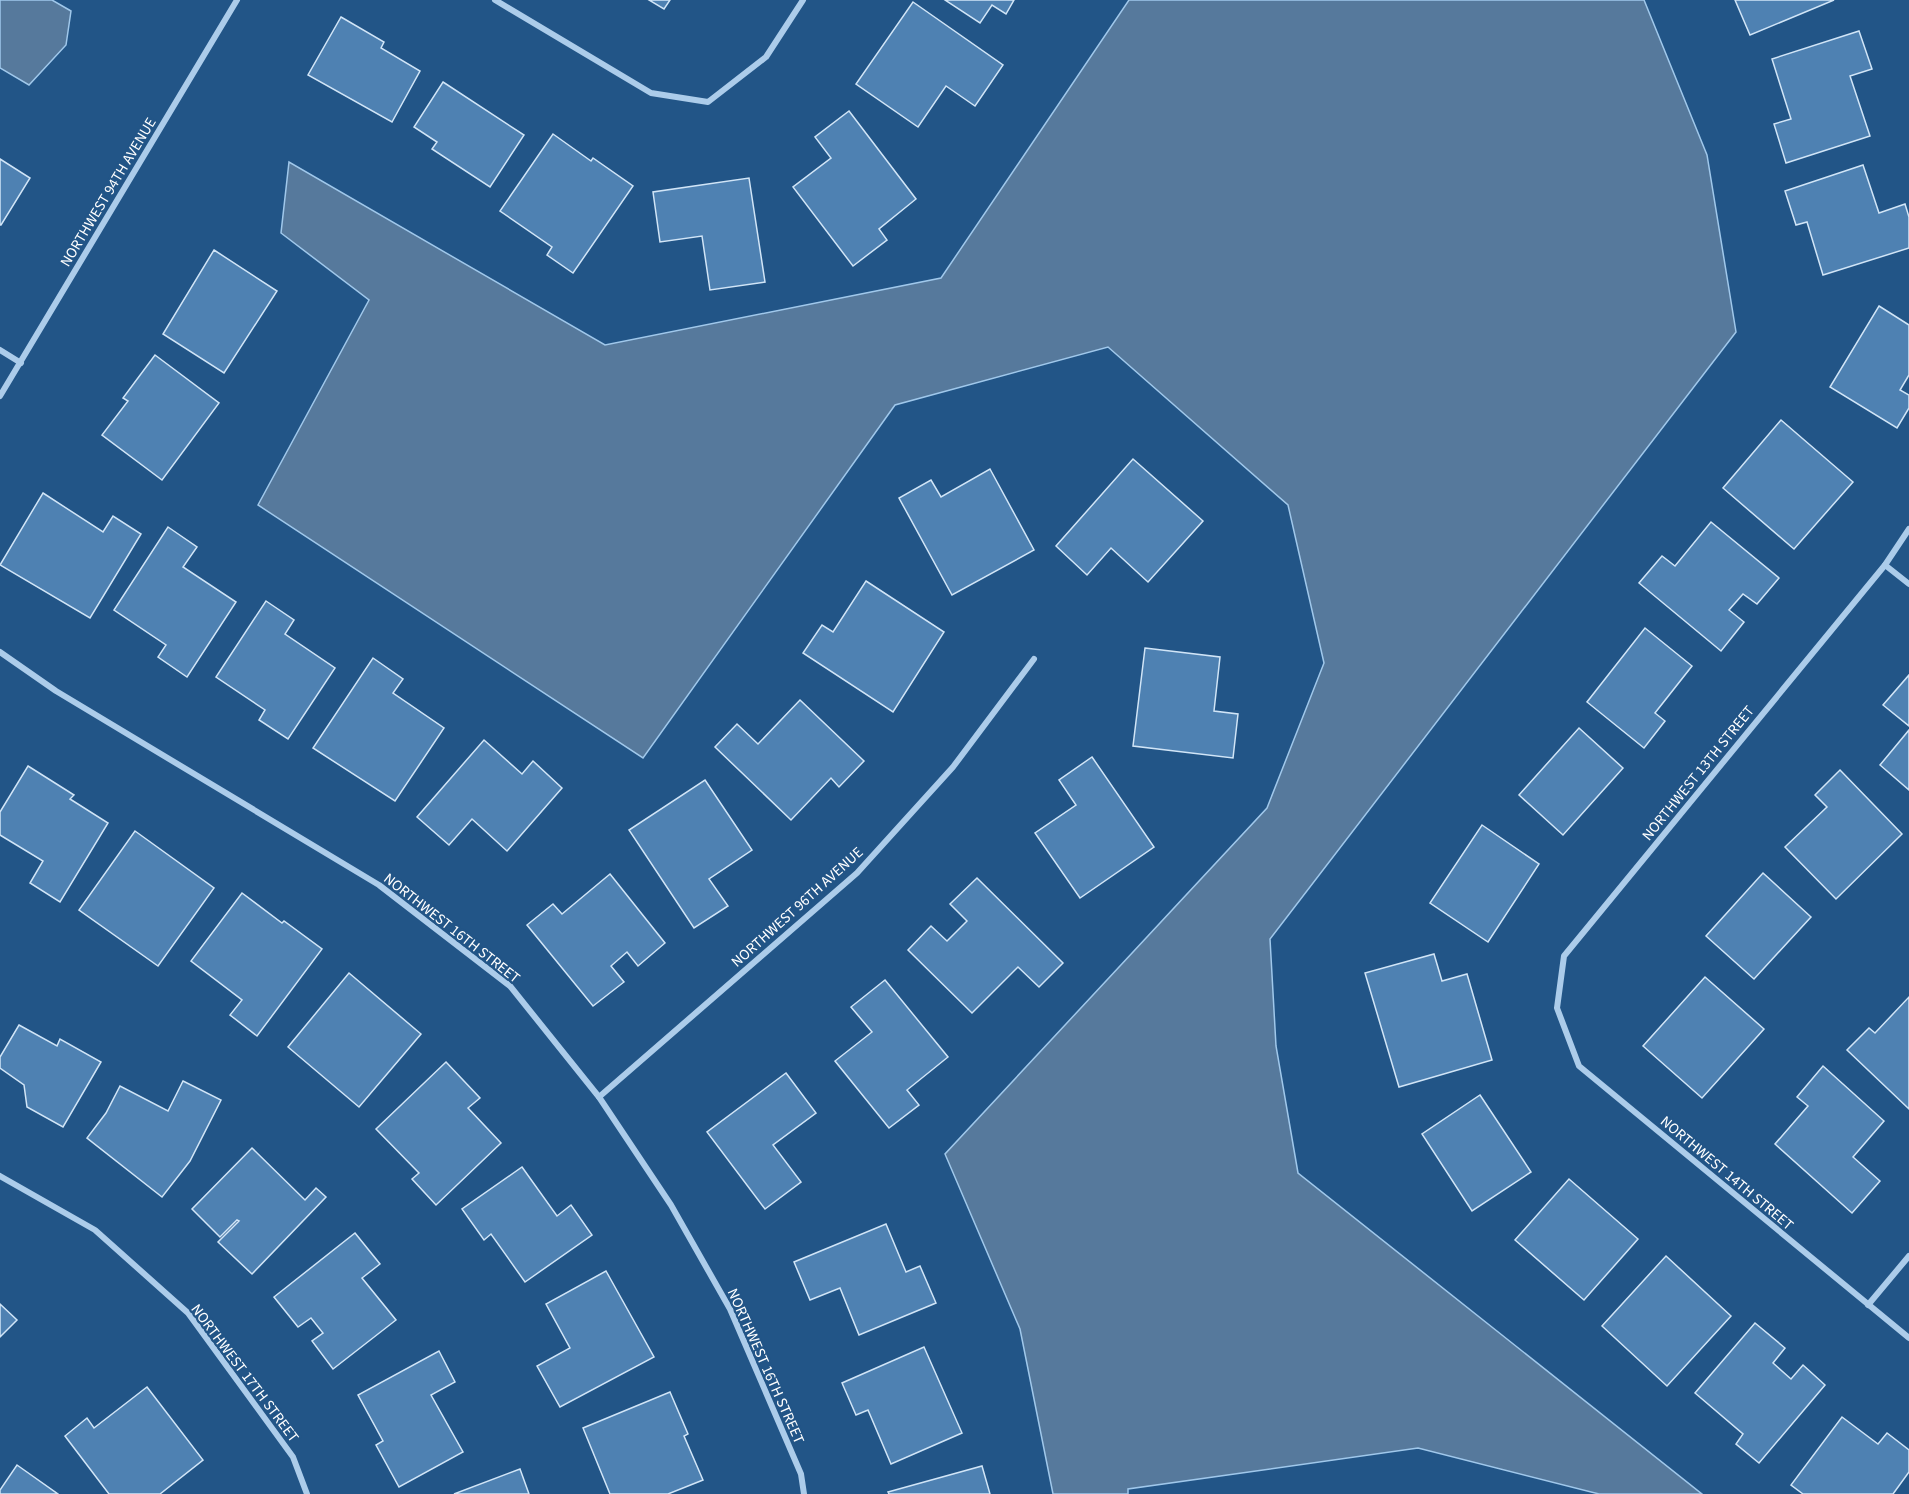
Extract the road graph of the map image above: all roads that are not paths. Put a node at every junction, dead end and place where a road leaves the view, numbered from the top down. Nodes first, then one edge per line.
1 (237, 0) edge
2 (495, 0) edge
3 (804, 0) edge
4 (0, 350) edge
5 (21, 363) junction
6 (0, 396) edge
7 (1909, 529) edge
8 (1884, 565) junction
9 (1909, 584) edge
10 (0, 652) edge
11 (1035, 658) dead end
12 (1557, 1008) joint
13 (599, 1097) junction
14 (0, 1176) edge
15 (1909, 1256) edge
16 (1868, 1305) junction
17 (1909, 1338) edge
18 (307, 1494) edge
19 (804, 1494) edge

1 - 5 street, NORTHWEST 94TH AVENUE
2 - 3 street
4 - 5 street
5 - 6 street, NORTHWEST 94TH AVENUE
7 - 8 street, NORTHWEST 13TH STREET
8 - 9 street
8 - 12 street, NORTHWEST 13TH STREET
10 - 13 street, NORTHWEST 16TH STREET
11 - 13 street, NORTHWEST 96TH AVENUE
12 - 16 street, NORTHWEST 14TH STREET
13 - 19 street, NORTHWEST 16TH STREET
14 - 18 street, NORTHWEST 17TH STREET
15 - 16 street
16 - 17 street, NORTHWEST 14TH STREET

